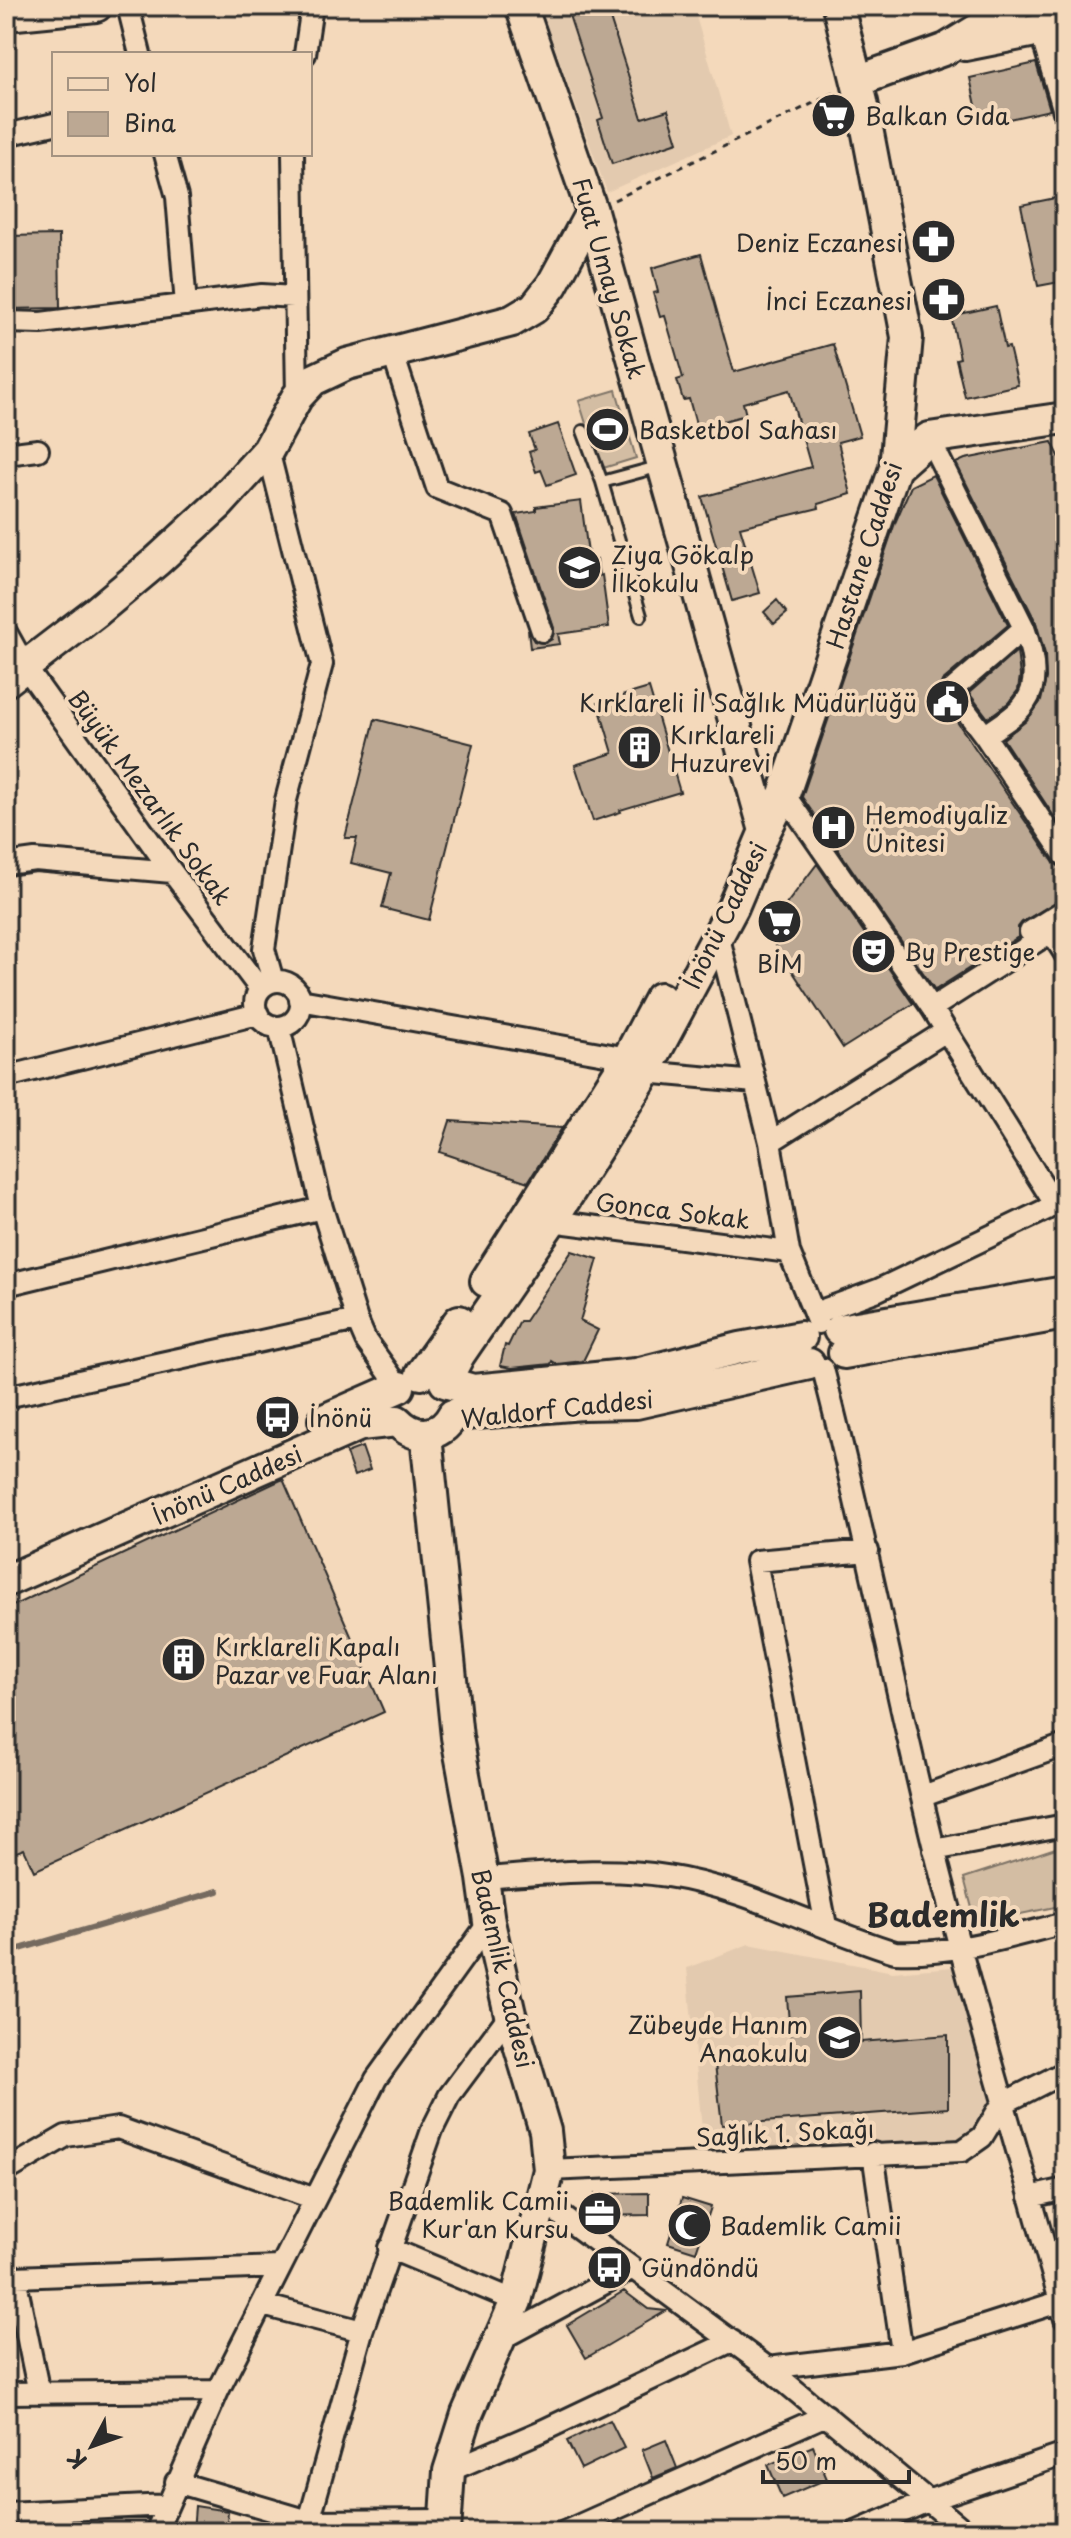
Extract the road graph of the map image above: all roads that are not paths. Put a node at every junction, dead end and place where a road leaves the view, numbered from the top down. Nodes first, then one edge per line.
1 (96, 6) edge
2 (128, 6) edge
3 (312, 6) edge
4 (521, 6) edge
5 (838, 6) edge
6 (1016, 6) edge
7 (6, 15) edge
8 (1046, 20) edge
9 (946, 49) junction
10 (140, 52) edge
11 (305, 52) edge
12 (849, 85) junction
13 (1065, 115) edge
14 (52, 124) edge
15 (6, 135) edge
16 (166, 156) edge
17 (293, 156) edge
18 (592, 211) junction
19 (294, 297) junction
20 (186, 305) junction
21 (6, 322) edge
22 (392, 351) junction
23 (297, 397) junction
24 (1065, 418) edge
25 (583, 431) dead end
26 (929, 438) junction
27 (38, 450) dead end
28 (268, 450) junction
29 (6, 454) edge
30 (663, 465) junction
31 (895, 468) junction
32 (602, 482) junction
33 (641, 616) dead end
34 (1024, 628) junction
35 (542, 631) dead end
36 (6, 632) edge
37 (16, 674) edge
38 (985, 736) junction
39 (784, 794) junction
40 (765, 831) junction
41 (1065, 856) edge
42 (6, 864) edge
43 (172, 872) junction
44 (1065, 910) edge
45 (718, 934) junction
46 (1065, 954) edge
47 (954, 977) dead end
48 (267, 985) junction
49 (300, 1000) junction
50 (932, 1008) junction
51 (258, 1014) junction
52 (279, 1027) junction
53 (946, 1031) junction
54 (636, 1065) junction
55 (6, 1077) edge
56 (755, 1082) junction
57 (770, 1142) junction
58 (1060, 1201) edge
59 (322, 1208) junction
60 (551, 1221) junction
61 (789, 1252) junction
62 (6, 1285) edge
63 (1065, 1292) edge
64 (1065, 1314) edge
65 (357, 1320) junction
66 (821, 1341) junction
67 (422, 1381) junction
68 (6, 1397) edge
69 (397, 1421) junction
70 (443, 1424) junction
71 (868, 1551) junction
72 (6, 1559) edge
73 (6, 1581) edge
74 (1065, 1745) edge
75 (923, 1796) junction
76 (1065, 1825) edge
77 (934, 1850) junction
78 (483, 1878) junction
79 (489, 1922) junction
80 (1065, 1923) edge
81 (826, 1926) junction
82 (960, 1949) junction
83 (510, 2014) junction
84 (1065, 2072) edge
85 (1002, 2104) junction
86 (873, 2153) junction
87 (549, 2170) junction
88 (6, 2171) edge
89 (1065, 2189) edge
90 (1030, 2197) junction
91 (315, 2199) junction
92 (543, 2202) junction
93 (389, 2248) junction
94 (280, 2267) junction
95 (631, 2269) junction
96 (516, 2301) junction
97 (263, 2305) junction
98 (1063, 2307) edge
99 (362, 2331) junction
100 (499, 2340) junction
101 (732, 2341) junction
102 (902, 2352) junction
103 (768, 2368) junction
104 (218, 2391) junction
105 (6, 2393) edge
106 (39, 2393) junction
107 (826, 2415) junction
108 (1065, 2454) edge
109 (449, 2471) junction
110 (176, 2482) junction
111 (930, 2500) junction
112 (167, 2505) junction
113 (6, 2513) edge
114 (309, 2526) edge
115 (445, 2526) edge
116 (156, 2532) edge
117 (564, 2532) edge
118 (856, 2532) edge
119 (966, 2532) edge

1 - 7 main road
2 - 10 street
3 - 11 street
4 - 18 main road, Fuat Umay Sokak
5 - 12 main road, Hastane Caddesi
6 - 9 main road
8 - 9 main road
8 - 13 street
9 - 12 main road
12 - 31 main road, Hastane Caddesi
14 - 15 street
16 - 20 street
17 - 19 street
18 - 22 main road
18 - 30 main road, Fuat Umay Sokak
19 - 20 street
19 - 23 street
20 - 21 street
22 - 23 main road
22 - 35 street
23 - 28 main road
24 - 26 main road
25 - 32 lane
26 - 31 main road
26 - 34 street
27 - 29 street
28 - 37 main road
28 - 48 street
30 - 32 lane
30 - 40 main road, Fuat Umay Sokak
31 - 39 main road, Hastane Caddesi
32 - 33 lane
34 - 38 street
34 - 38 street
36 - 37 street, Büyük Mezarlık Sokak
37 - 43 street, Büyük Mezarlık Sokak
38 - 41 street
39 - 40 main road, Hastane Caddesi
39 - 50 street
40 - 45 main road, İnönü Caddesi
40 - 54 main road, İnönü Caddesi
42 - 43 street
43 - 48 street, Büyük Mezarlık Sokak
44 - 47 street
45 - 54 main road, İnönü Caddesi
45 - 56 street
46 - 50 street
48 - 49 street
48 - 51 street
49 - 52 street
49 - 54 street
50 - 53 street
51 - 52 street
51 - 55 street
52 - 59 street
53 - 57 street
53 - 58 street
54 - 56 street
54 - 60 main road, İnönü Caddesi
54 - 67 main road, İnönü Caddesi
56 - 57 street
57 - 61 street
58 - 66 street
59 - 62 street
59 - 65 street
60 - 61 street, Gonca Sokak
60 - 67 main road, İnönü Caddesi
61 - 66 street
63 - 66 main road, Waldorf Caddesi
64 - 66 main road, Waldorf Caddesi
65 - 67 street
65 - 68 street
66 - 67 main road, Waldorf Caddesi
66 - 70 main road, Waldorf Caddesi
66 - 71 street
67 - 69 main road
67 - 70 main road
67 - 72 main road, İnönü Caddesi
69 - 70 main road
69 - 73 main road, İnönü Caddesi
70 - 78 main road, Bademlik Caddesi
71 - 75 street
71 - 81 street
74 - 75 street
75 - 77 street
76 - 77 street
77 - 82 street
78 - 79 main road, Bademlik Caddesi
78 - 81 street
79 - 83 main road, Bademlik Caddesi
79 - 91 street
80 - 82 street
81 - 82 street
82 - 85 street
83 - 87 main road, Bademlik Caddesi
83 - 93 street
84 - 85 street
85 - 86 street, Sağlık 1. Sokağı
85 - 90 street
86 - 87 street, Sağlık 1. Sokağı
86 - 102 street
87 - 92 main road, Bademlik Caddesi
88 - 91 street
89 - 90 street
90 - 98 street
91 - 94 street
92 - 95 street
92 - 96 main road, Bademlik Caddesi
93 - 96 street
93 - 99 street
94 - 97 street
94 - 106 street
95 - 100 street
95 - 101 street
96 - 100 main road, Bademlik Caddesi
97 - 99 street
97 - 104 street
98 - 102 street
99 - 114 street
100 - 109 main road, Bademlik Caddesi
101 - 103 street
101 - 109 street
102 - 103 street
103 - 107 street
104 - 106 street
104 - 110 street
105 - 106 street
107 - 111 street
107 - 117 street
108 - 111 street
109 - 115 main road, Bademlik Caddesi
110 - 112 street
110 - 114 street
111 - 118 street
111 - 119 street
112 - 113 street
112 - 116 street
114 - 115 street

